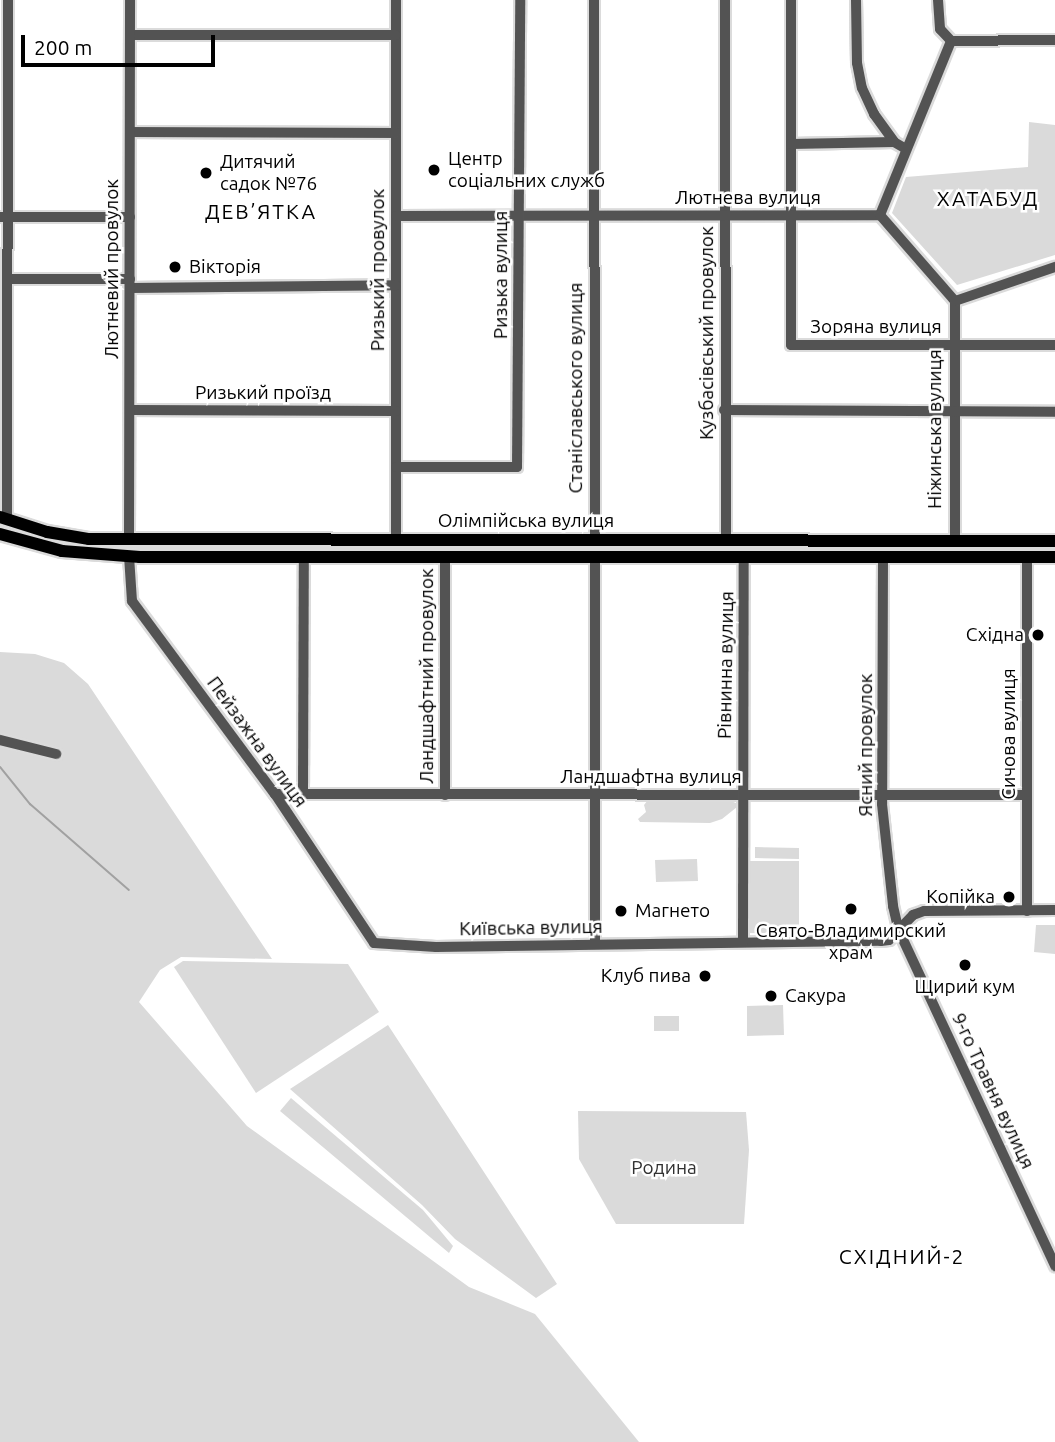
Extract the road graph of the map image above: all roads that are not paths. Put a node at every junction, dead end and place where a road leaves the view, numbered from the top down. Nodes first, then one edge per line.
1 (8, 0) edge
2 (130, 0) edge
3 (396, 0) edge
4 (520, 0) edge
5 (594, 0) edge
6 (725, 0) edge
7 (791, 0) edge
8 (856, 0) edge
9 (938, 0) edge
10 (130, 35) junction
11 (396, 35) junction
12 (1055, 40) edge
13 (951, 41) junction
14 (130, 132) junction
15 (396, 133) junction
16 (894, 142) junction
17 (791, 144) junction
18 (906, 149) junction
19 (594, 215) junction
20 (724, 215) junction
21 (791, 215) junction
22 (880, 215) junction
23 (396, 216) junction
24 (519, 216) junction
25 (4, 217) edge
26 (130, 217) junction
27 (1055, 267) edge
28 (8, 278) junction
29 (130, 284) junction
30 (396, 285) junction
31 (954, 301) junction
32 (4, 345) edge
33 (954, 345) junction
34 (1055, 345) edge
35 (130, 410) junction
36 (724, 410) junction
37 (396, 411) junction
38 (954, 412) junction
39 (1055, 412) edge
40 (4, 438) edge
41 (396, 467) junction
42 (3, 518) edge
43 (1, 536) edge
44 (129, 539) junction
45 (396, 540) junction
46 (595, 540) junction
47 (726, 540) junction
48 (955, 541) junction
49 (1055, 541) edge
50 (130, 556) junction
51 (445, 556) junction
52 (304, 557) junction
53 (595, 557) junction
54 (744, 557) junction
55 (1027, 557) junction
56 (1055, 557) edge
57 (883, 558) junction
58 (954, 558) junction
59 (0, 740) edge
60 (56, 754) dead end
61 (275, 794) junction
62 (303, 794) junction
63 (743, 794) junction
64 (445, 795) junction
65 (882, 795) junction
66 (1027, 795) junction
67 (595, 796) junction
68 (1055, 910) edge
69 (1027, 911) junction
70 (899, 931) junction
71 (743, 942) junction
72 (374, 943) joint
73 (595, 943) junction
74 (1055, 1266) edge

1 - 25 street
2 - 10 street, Лютневий провулок
3 - 11 street, Ризький провулок
4 - 24 street, Ризька вулиця
5 - 19 street, Станіславського вулиця
6 - 20 street, Кузбасівський провулок
7 - 17 street, Зоряна вулиця
8 - 16 street
9 - 13 street
10 - 11 street
10 - 14 street, Лютневий провулок
11 - 15 street, Ризький провулок
12 - 13 street
13 - 18 street
14 - 15 street
14 - 26 street, Лютневий провулок
15 - 23 street, Ризький провулок
16 - 17 street
16 - 18 street
17 - 21 street, Зоряна вулиця
18 - 22 street
19 - 20 street, Лютнева вулиця
19 - 24 street, Лютнева вулиця
19 - 46 street, Станіславського вулиця
20 - 21 street, Лютнева вулиця
20 - 36 street, Кузбасівський провулок
21 - 22 street, Лютнева вулиця
21 - 33 street, Зоряна вулиця
22 - 31 street
23 - 24 street, Лютнева вулиця
23 - 30 street, Ризький провулок
24 - 41 street, Ризька вулиця
25 - 26 street
25 - 28 street
26 - 29 street, Лютневий провулок
27 - 31 street
28 - 29 street
28 - 32 street
29 - 30 street
29 - 35 street, Лютневий провулок
30 - 37 street, Ризький провулок
31 - 33 street, Ніжинська вулиця
32 - 40 street
33 - 34 street, Зоряна вулиця
33 - 38 street, Ніжинська вулиця
35 - 37 street, Ризький проїзд
35 - 44 street, Лютневий провулок
36 - 38 street
36 - 47 street, Кузбасівський провулок
37 - 41 street, Ризький провулок
38 - 39 street
38 - 48 street, Ніжинська вулиця
40 - 42 street
41 - 45 street, Ризький провулок
42 - 43 main road
42 - 44 main road, Олімпійська вулиця
43 - 50 main road, Олімпійська вулиця
44 - 45 main road, Олімпійська вулиця
44 - 50 main road
45 - 46 main road, Олімпійська вулиця
46 - 47 main road, Олімпійська вулиця
46 - 53 main road, Станіславського вулиця
47 - 48 main road, Олімпійська вулиця
48 - 49 main road, Олімпійська вулиця
48 - 58 main road, Ніжинська вулиця
50 - 52 main road, Олімпійська вулиця
50 - 61 street, Пейзажна вулиця
51 - 52 main road, Олімпійська вулиця
51 - 53 main road, Олімпійська вулиця
51 - 64 street, Ландшафтний провулок
52 - 62 street
53 - 54 main road, Олімпійська вулиця
53 - 67 street, Станіславського вулиця
54 - 57 main road, Олімпійська вулиця
54 - 63 street, Рівнинна вулиця
55 - 56 main road, Олімпійська вулиця
55 - 58 main road, Олімпійська вулиця
55 - 66 street, Сичова вулиця
57 - 58 main road, Олімпійська вулиця
57 - 65 street, Ясний провулок
59 - 60 street
61 - 62 street, Ландшафтна вулиця
61 - 72 street, Пейзажна вулиця
62 - 64 street, Ландшафтна вулиця
63 - 65 street, Ландшафтна вулиця
63 - 67 street, Ландшафтна вулиця
63 - 71 street, Рівнинна вулиця
64 - 67 street, Ландшафтна вулиця
65 - 66 street, Ландшафтна вулиця
65 - 70 street, Ясний провулок
66 - 69 street, Сичова вулиця
67 - 73 street, Станіславського вулиця
68 - 69 street, Київська вулиця
69 - 70 street, Київська вулиця
70 - 71 street, Київська вулиця
70 - 74 street, 9-го Травня вулиця
71 - 73 street, Київська вулиця
72 - 73 street, Київська вулиця

